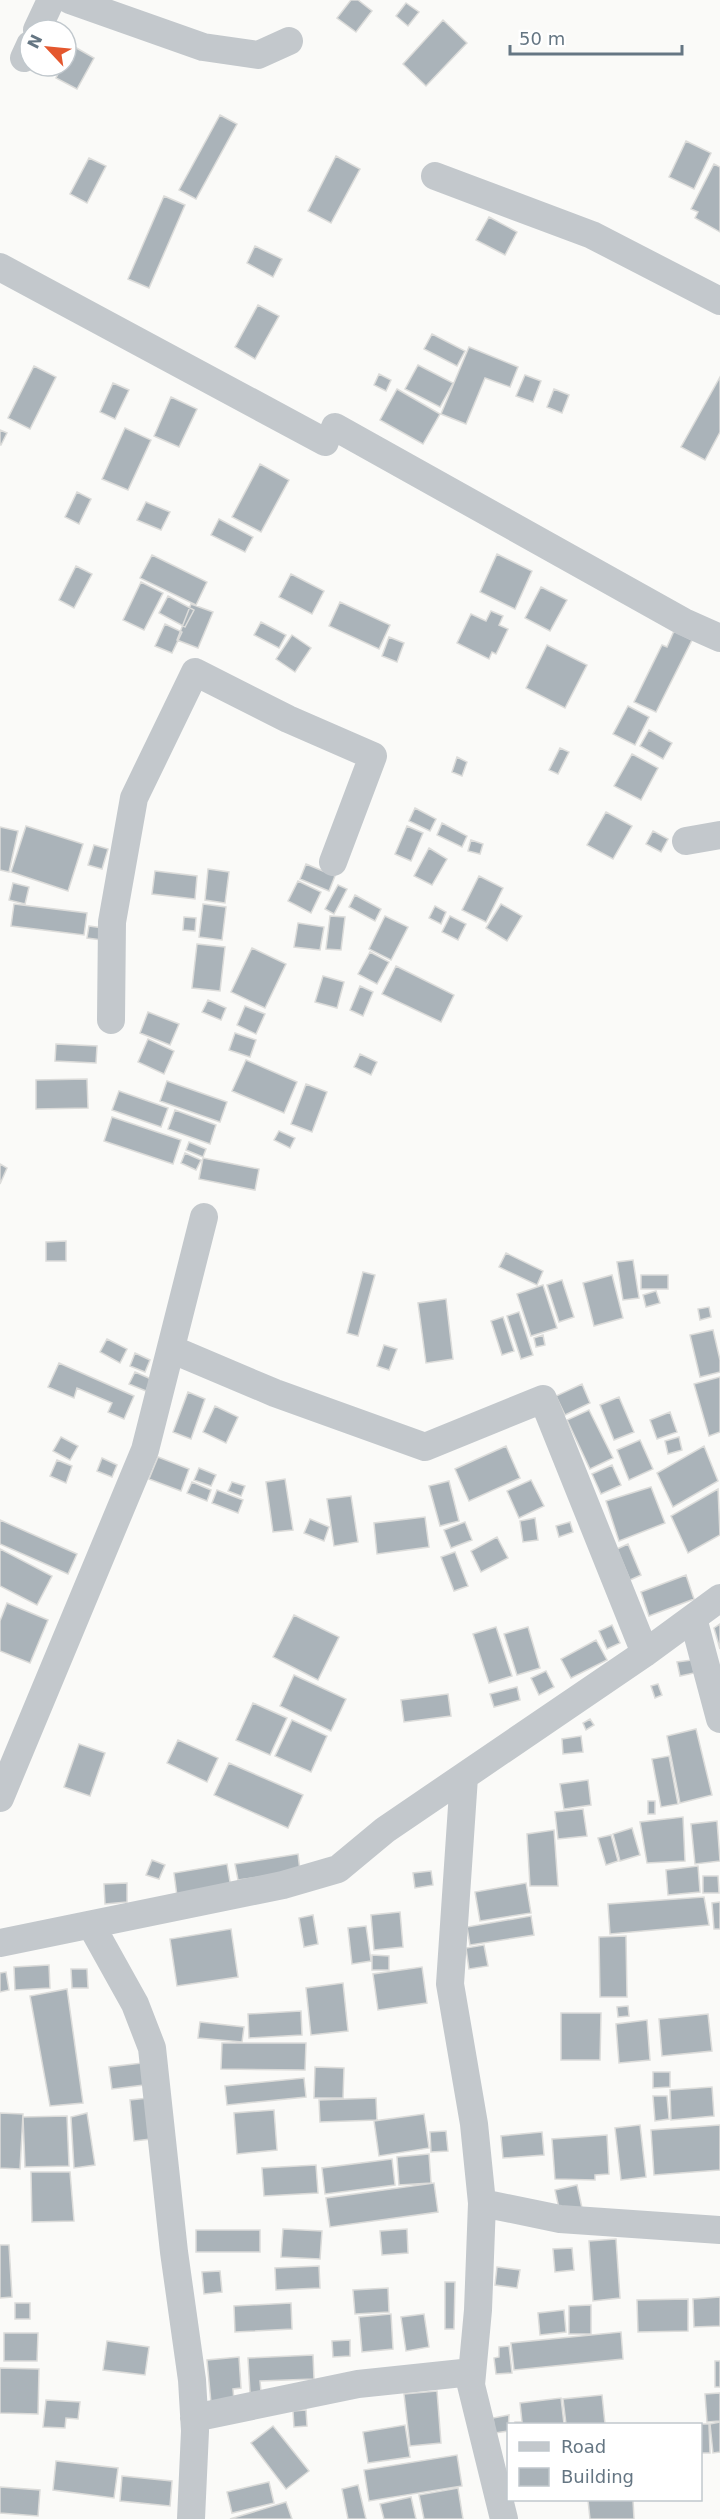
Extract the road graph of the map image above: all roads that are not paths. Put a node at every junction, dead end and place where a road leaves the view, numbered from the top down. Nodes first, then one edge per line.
1 (51, 0) edge
2 (70, 0) edge
3 (43, 18) edge
4 (289, 41) dead end
5 (435, 176) dead end
6 (0, 267) edge
7 (720, 302) edge
8 (720, 638) edge
9 (720, 835) edge
10 (686, 841) dead end
11 (333, 862) dead end
12 (111, 1020) dead end
13 (204, 1217) dead end
14 (171, 1349) junction
15 (720, 1598) edge
16 (693, 1618) junction
17 (645, 1653) junction
18 (720, 1719) edge
19 (464, 1777) junction
20 (0, 1798) edge
21 (91, 1925) junction
22 (0, 1943) edge
23 (482, 2203) junction
24 (720, 2230) edge
25 (472, 2372) junction
26 (194, 2418) junction
27 (191, 2519) edge
28 (504, 2519) edge

1 - 3 street
2 - 4 street
5 - 7 street
6 - 8 street
9 - 10 street
11 - 12 street
13 - 14 street
14 - 17 street
14 - 20 street
15 - 16 street
16 - 17 street
16 - 18 street
17 - 19 street
19 - 21 street
19 - 23 street
21 - 22 street
21 - 26 street
23 - 24 street
23 - 25 street
25 - 26 street
25 - 28 street
26 - 27 street

